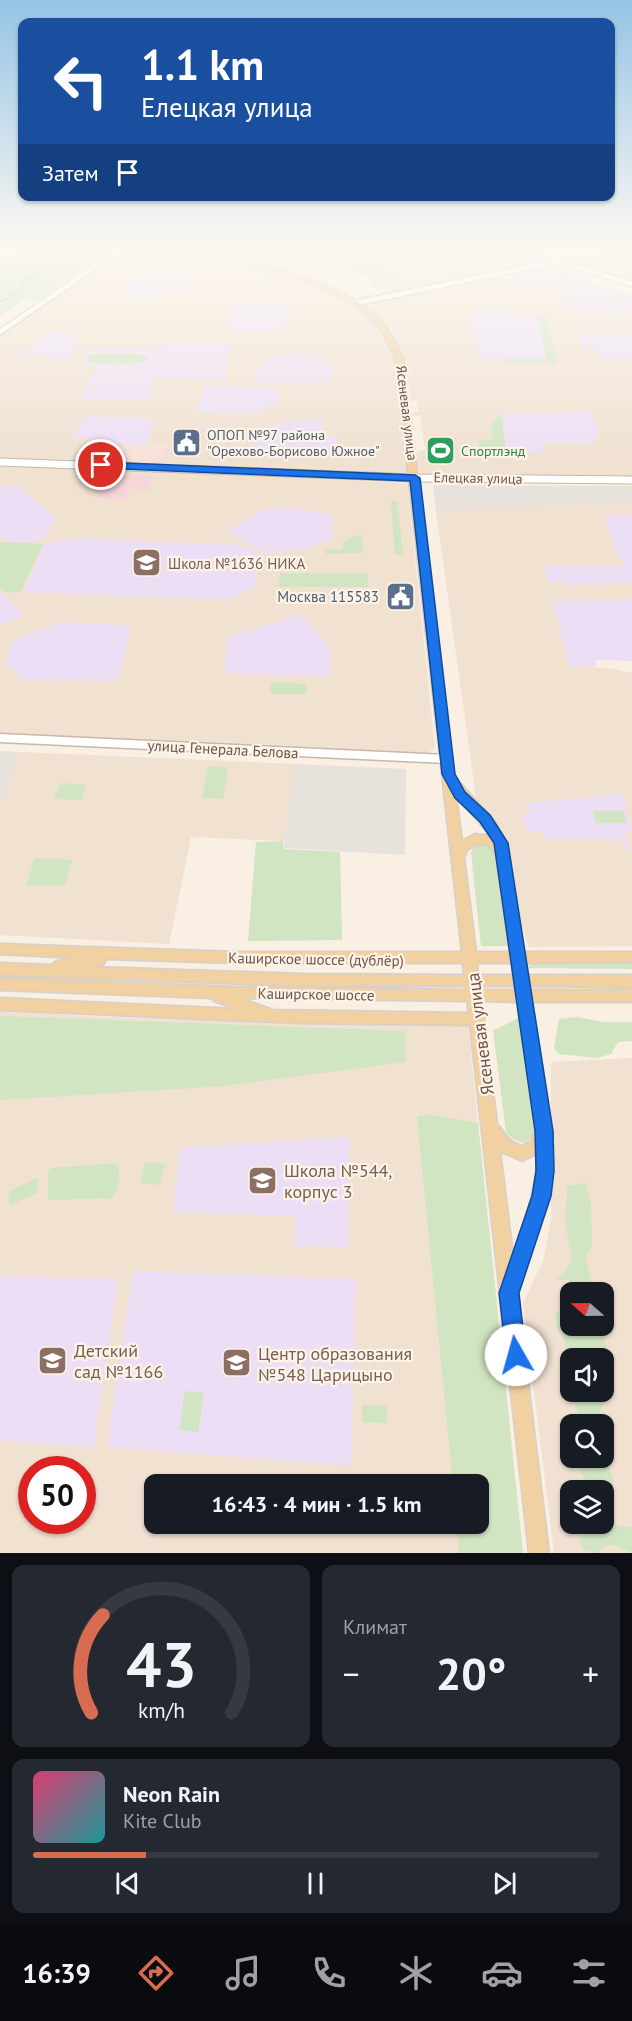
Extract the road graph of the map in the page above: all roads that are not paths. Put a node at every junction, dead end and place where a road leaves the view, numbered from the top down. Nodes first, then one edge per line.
1 (18, 319) edge
2 (376, 319) edge
3 (0, 332) edge
4 (0, 462) edge
5 (415, 478) junction
6 (632, 480) edge
7 (0, 738) edge
8 (447, 759) junction
9 (448, 774) junction
10 (504, 854) junction
11 (458, 857) junction
12 (0, 950) edge
13 (124, 956) junction
14 (632, 957) edge
15 (471, 958) junction
16 (519, 958) junction
17 (0, 969) edge
18 (32, 971) junction
19 (632, 981) edge
20 (0, 984) edge
21 (475, 988) junction
22 (524, 989) junction
23 (201, 993) junction
24 (632, 996) edge
25 (0, 1004) edge
26 (277, 1017) junction
27 (478, 1019) junction
28 (491, 1128) junction
29 (544, 1131) junction
30 (509, 1293) junction
31 (539, 1553) edge

1 - 3 street
2 - 5 main road, Ясеневая улица
4 - 5 street, Елецкая улица
5 - 6 street, Елецкая улица
5 - 8 main road, Ясеневая улица
7 - 8 street, улица Генерала Белова
8 - 9 main road, Ясеневая улица
9 - 10 main road, Ясеневая улица
9 - 11 main road, Ясеневая улица
10 - 11 main road
10 - 16 main road, Ясеневая улица
11 - 15 main road, Ясеневая улица
12 - 13 main road, Каширское шоссе (дублёр)
13 - 15 main road, Каширское шоссе (дублёр)
13 - 18 main road
14 - 16 main road, Каширское шоссе (дублёр)
15 - 16 main road, Каширское шоссе (дублёр)
15 - 21 main road, Ясеневая улица
16 - 22 main road, Ясеневая улица
17 - 18 main road, Каширское шоссе
18 - 21 main road, Каширское шоссе
19 - 22 main road, Каширское шоссе
20 - 23 main road, Каширское шоссе
21 - 22 main road, Каширское шоссе
21 - 23 main road, Каширское шоссе
21 - 27 main road, Ясеневая улица
22 - 24 main road, Каширское шоссе
22 - 29 main road, Ясеневая улица
23 - 26 main road
25 - 26 main road
26 - 27 main road
27 - 28 main road, Ясеневая улица
28 - 29 main road
28 - 30 main road, Ясеневая улица
29 - 30 main road, Ясеневая улица
30 - 31 main road, Ясеневая улица

